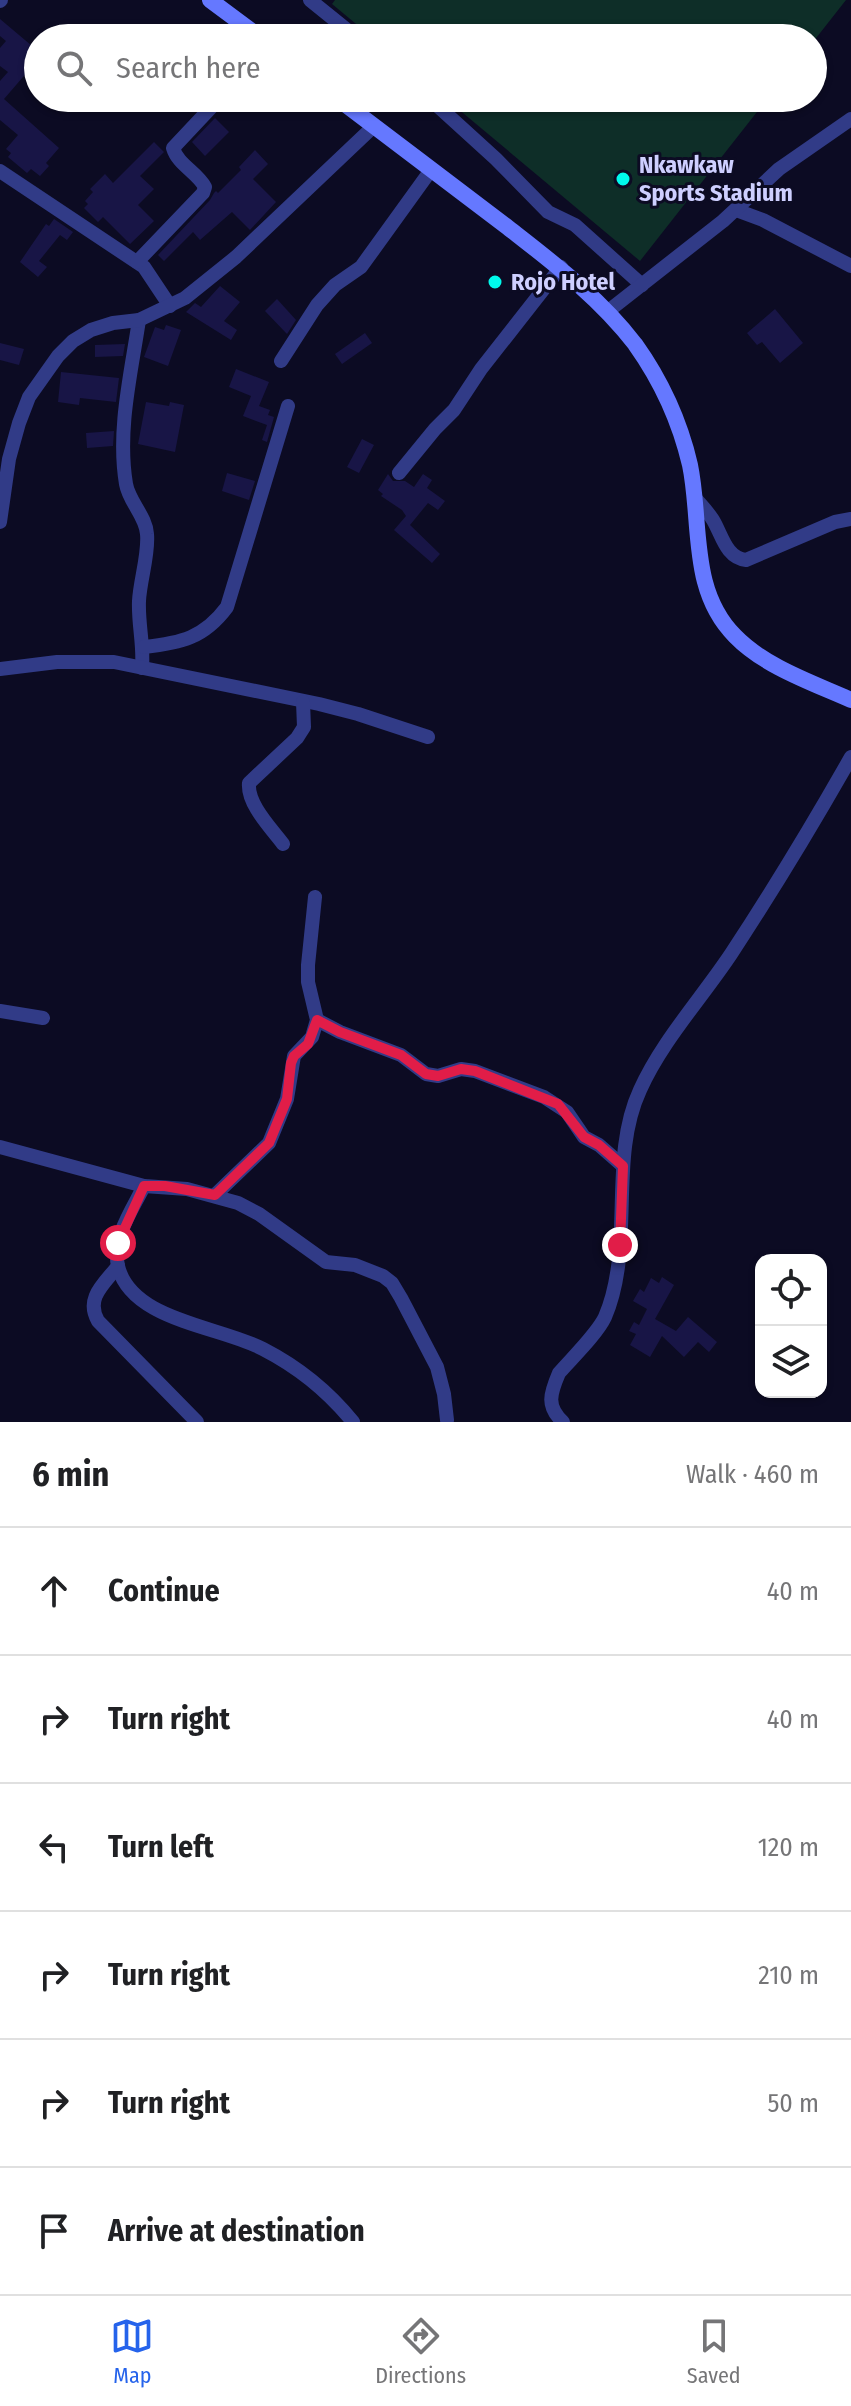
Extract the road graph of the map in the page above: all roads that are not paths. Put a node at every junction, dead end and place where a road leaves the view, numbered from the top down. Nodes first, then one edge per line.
1 (310, 0) edge
2 (216, 2) edge
3 (244, 24) edge
4 (340, 24) edge
5 (207, 112) edge
6 (356, 112) edge
7 (444, 112) edge
8 (851, 119) edge
9 (374, 126) junction
10 (431, 170) junction
11 (0, 171) edge
12 (736, 210) junction
13 (137, 262) junction
14 (851, 266) edge
15 (561, 267) junction
16 (642, 285) junction
17 (170, 306) junction
18 (607, 312) junction
19 (139, 320) junction
20 (281, 361) dead end
21 (288, 406) dead end
22 (399, 473) dead end
23 (696, 499) junction
24 (851, 519) edge
25 (0, 522) edge
26 (144, 647) junction
27 (142, 668) junction
28 (0, 669) edge
29 (851, 700) edge
30 (303, 702) junction
31 (428, 737) dead end
32 (851, 757) edge
33 (283, 844) dead end
34 (315, 897) dead end
35 (0, 1011) edge
36 (43, 1018) dead end
37 (317, 1020) junction
38 (0, 1147) edge
39 (623, 1166) junction
40 (144, 1186) junction
41 (215, 1195) junction
42 (118, 1266) junction
43 (447, 1420) dead end
44 (197, 1422) edge
45 (353, 1422) edge
46 (563, 1422) edge

1 - 4 street
2 - 3 main road
5 - 13 street
6 - 9 main road
7 - 16 street
8 - 12 street
9 - 10 main road
9 - 17 street
10 - 15 main road
10 - 20 street
11 - 13 street
12 - 14 street
12 - 16 street
13 - 17 street
15 - 18 main road
15 - 22 street
16 - 18 street
17 - 19 street
18 - 23 main road
19 - 25 street
19 - 26 street
21 - 26 street
23 - 24 street
23 - 29 main road
26 - 27 street
27 - 28 street
27 - 30 street
30 - 31 street
30 - 33 street
32 - 39 street
34 - 37 street
35 - 36 street
37 - 39 street
37 - 41 street
38 - 40 street
39 - 46 street
40 - 41 street
40 - 42 street
41 - 43 street
42 - 44 street
42 - 45 street

